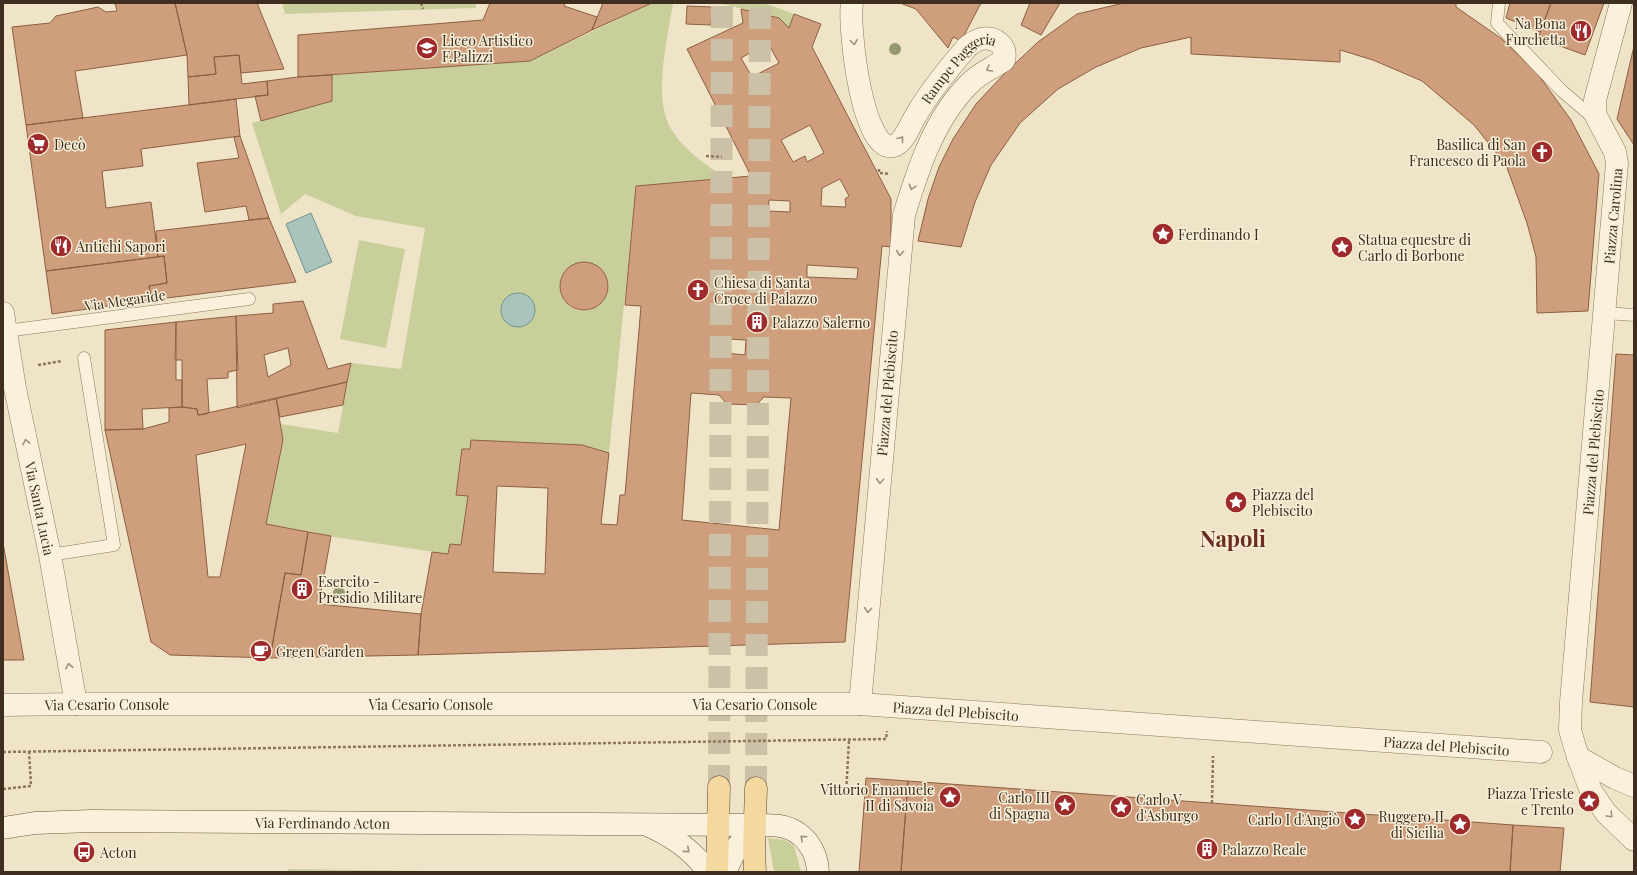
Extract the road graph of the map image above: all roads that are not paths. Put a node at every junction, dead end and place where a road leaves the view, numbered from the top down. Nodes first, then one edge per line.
1 (1499, 3) edge
2 (1621, 3) edge
3 (848, 4) edge
4 (1600, 123) junction
5 (904, 215) joint
6 (249, 298) dead end
7 (1605, 313) junction
8 (1634, 315) edge
9 (4, 322) edge
10 (84, 358) road end
11 (50, 555) junction
12 (76, 704) junction
13 (860, 704) junction
14 (3, 705) edge
15 (1541, 752) dead end
16 (1578, 757) junction
17 (1634, 786) edge
18 (719, 787) tunnel mouth
19 (756, 788) tunnel mouth
20 (642, 823) junction
21 (718, 824) junction
22 (755, 825) junction
23 (3, 828) edge
24 (1634, 840) edge
25 (708, 872) edge
26 (717, 872) edge
27 (724, 872) edge
28 (755, 872) edge
29 (818, 872) edge

1 - 4 lane
2 - 4 street, Piazza Carolina
3 -> 5 street, Rampe Paggeria
4 - 7 street, Piazza Carolina
5 -> 13 street, Piazza del Plebiscito
6 - 9 lane, Via Megaride
7 - 8 lane
7 - 16 street, Piazza del Plebiscito
11 -> 9 street, Via Santa Lucia
10 - 11 lane
12 -> 11 street, Via Santa Lucia
12 - 13 street, Via Cesario Console
12 - 14 street, Via Cesario Console
13 - 15 street, Piazza del Plebiscito
16 - 17 street
16 -> 24 street
18 - 21 main road
19 - 22 main road
20 - 21 street, Via Ferdinando Acton
20 - 23 street, Via Ferdinando Acton
20 -> 25 street
21 - 22 street, Via Ferdinando Acton
21 - 26 main road
22 - 27 street
22 - 28 main road
29 -> 22 street, Via Ferdinando Acton

